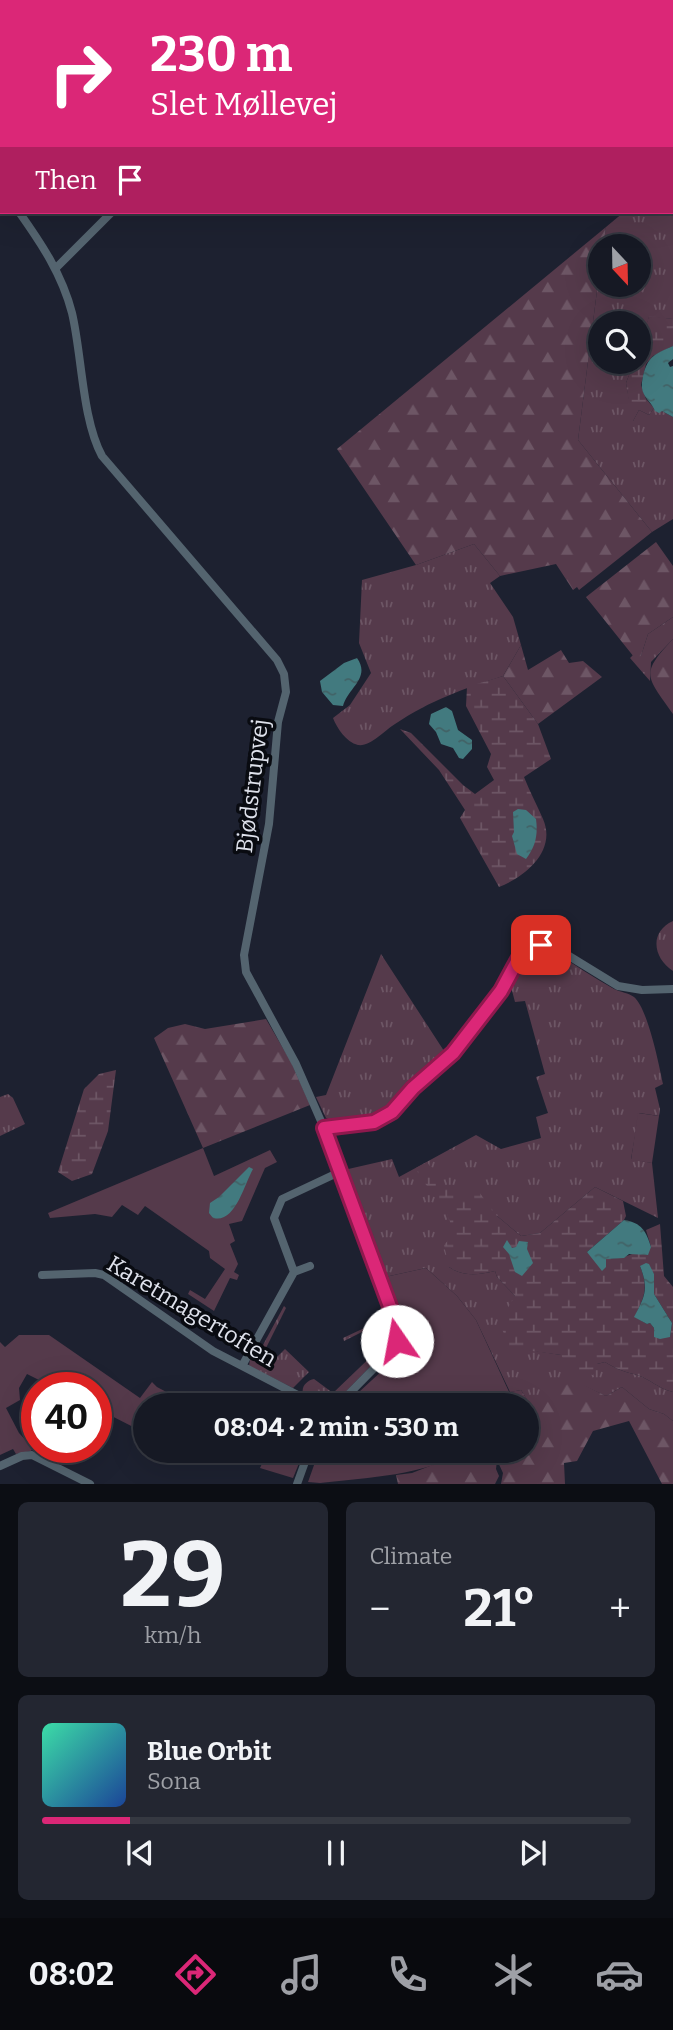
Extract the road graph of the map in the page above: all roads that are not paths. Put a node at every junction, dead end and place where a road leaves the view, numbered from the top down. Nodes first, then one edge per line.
1 (20, 214) edge
2 (110, 214) edge
3 (56, 268) junction
4 (673, 989) edge
5 (324, 1128) junction
6 (333, 1175) dead end
7 (310, 1266) dead end
8 (294, 1272) junction
9 (42, 1275) dead end
10 (242, 1366) junction
11 (294, 1393) edge
12 (350, 1393) edge
13 (305, 1463) edge
14 (0, 1466) edge
15 (90, 1484) edge
16 (297, 1484) edge

1 - 3 street, Bjødstrupvej
2 - 3 street
3 - 5 street, Bjødstrupvej
4 - 5 street
5 - 12 street, Bjødstrupvej
6 - 8 street
7 - 8 street
8 - 10 street
9 - 10 street, Karetmagertoften
10 - 11 street, Karetmagertoften
13 - 16 street
14 - 15 street

